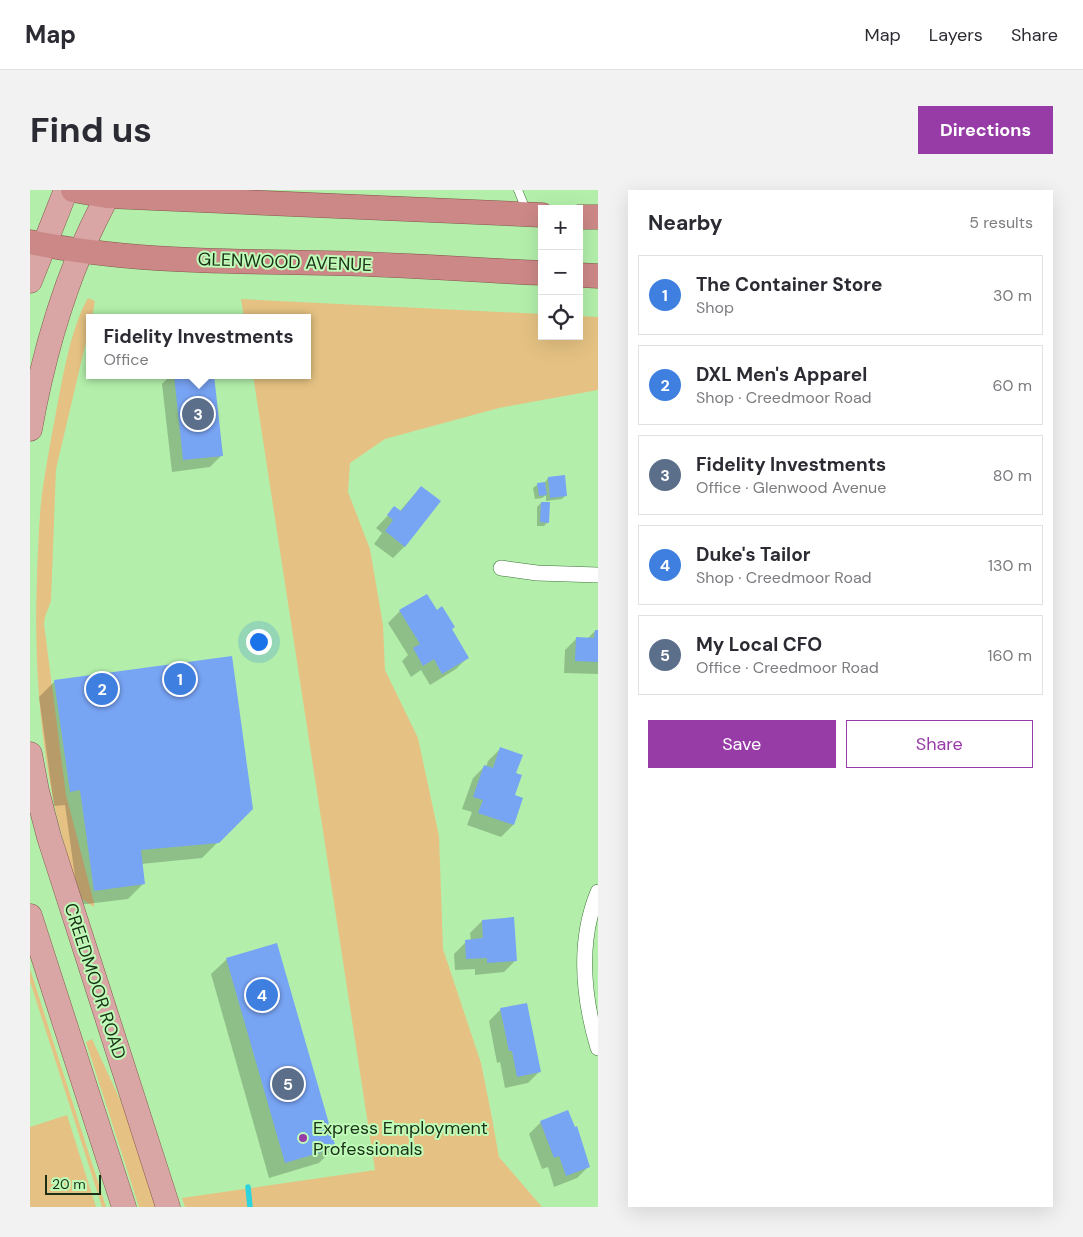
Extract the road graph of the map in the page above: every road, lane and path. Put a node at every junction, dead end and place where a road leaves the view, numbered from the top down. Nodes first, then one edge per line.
1 (66, 190) edge
2 (73, 190) edge
3 (518, 190) edge
4 (109, 193) edge
5 (535, 215) edge
6 (583, 217) edge
7 (598, 217) edge
8 (37, 244) edge
9 (80, 252) junction
10 (538, 273) edge
11 (583, 275) edge
12 (598, 276) edge
13 (30, 281) edge
14 (30, 429) edge
15 (501, 568) dead end
16 (598, 575) edge
17 (30, 754) edge
18 (598, 892) edge
19 (30, 916) edge
20 (34, 941) edge
21 (598, 1048) edge
22 (124, 1207) edge
23 (168, 1207) edge

1 - 8 main road
2 - 4 highway
3 - 5 lane
4 - 5 highway
4 - 9 main road
6 - 7 highway
8 - 9 highway, GLENWOOD AVENUE
8 - 13 main road
9 - 10 highway, GLENWOOD AVENUE
9 - 14 main road
11 - 12 highway
15 - 16 street
17 - 23 main road, CREEDMOOR ROAD
18 - 21 street
19 - 20 main road
20 - 22 main road

